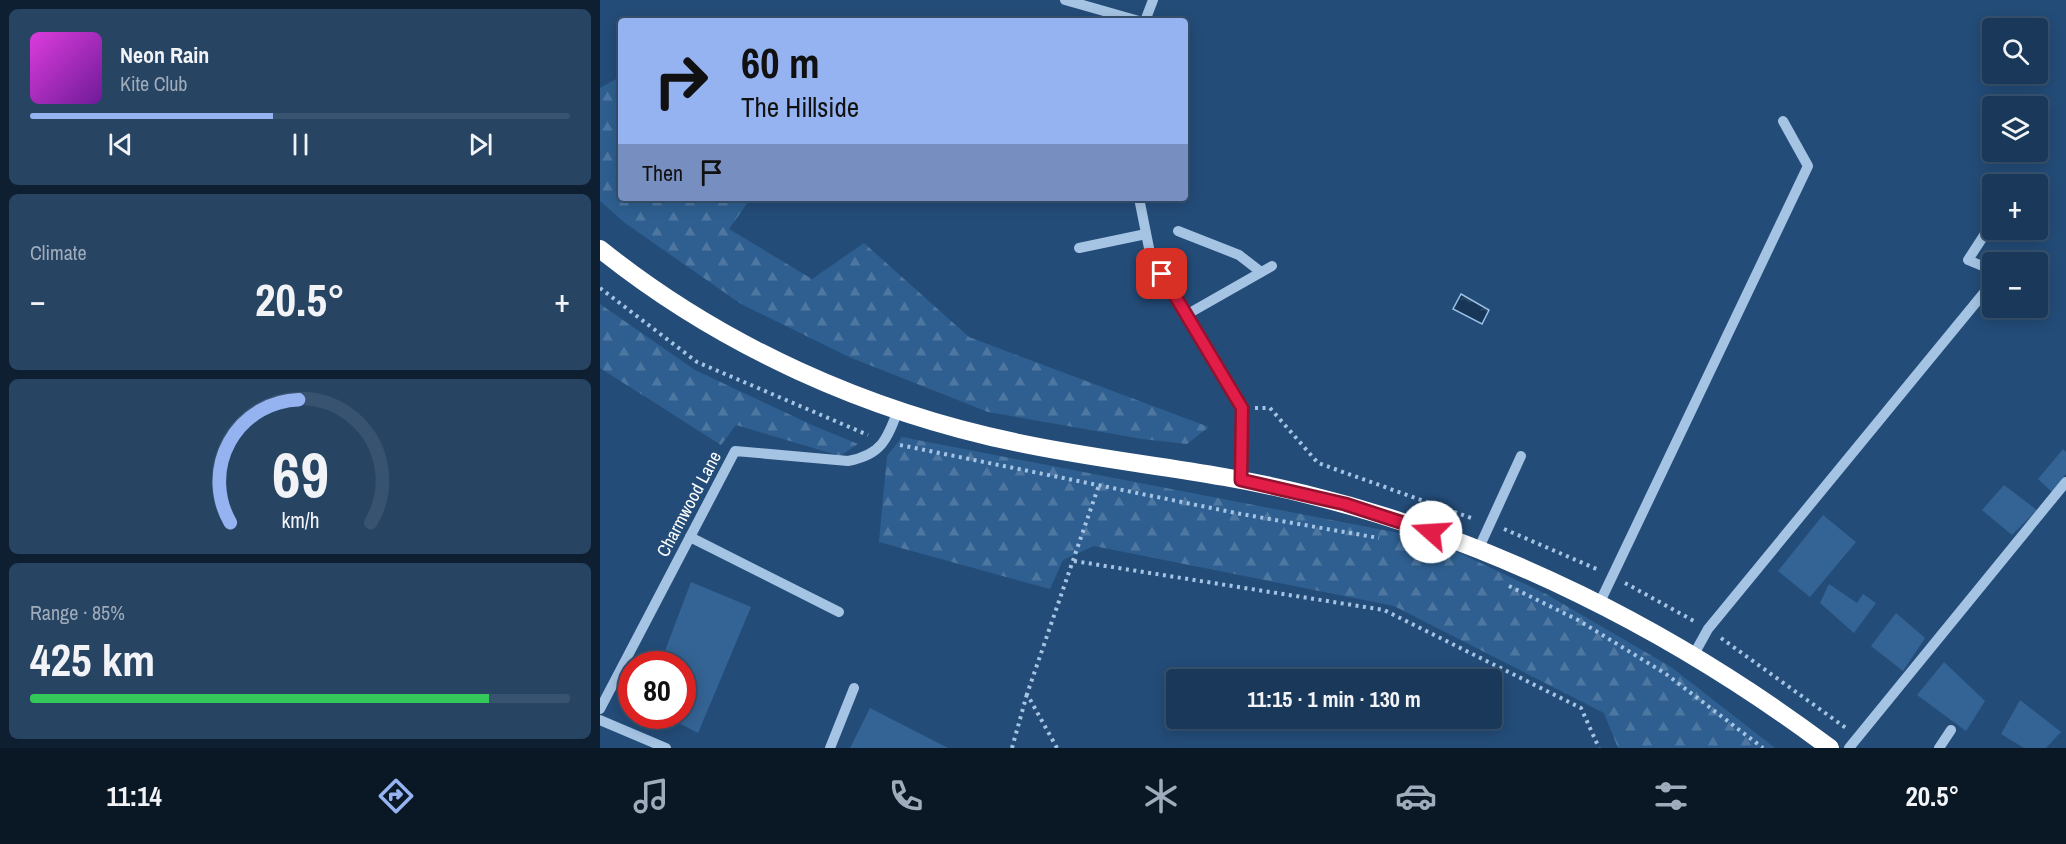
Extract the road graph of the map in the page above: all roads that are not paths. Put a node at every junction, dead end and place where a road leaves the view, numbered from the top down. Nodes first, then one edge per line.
1 (1065, 0) edge
2 (1153, 0) edge
3 (1129, 18) edge
4 (1146, 18) edge
5 (1783, 121) dead end
6 (1140, 201) edge
7 (1178, 231) dead end
8 (1146, 234) junction
9 (1982, 238) edge
10 (1079, 248) dead end
11 (600, 249) edge
12 (1272, 266) dead end
13 (1982, 266) edge
14 (1261, 272) junction
15 (1982, 295) edge
16 (1186, 315) junction
17 (898, 410) junction
18 (1521, 456) dead end
19 (1241, 480) junction
20 (2066, 482) edge
21 (690, 537) junction
22 (1478, 550) junction
23 (1599, 604) junction
24 (839, 612) dead end
25 (1693, 656) junction
26 (854, 688) dead end
27 (600, 709) edge
28 (600, 720) edge
29 (1950, 730) dead end
30 (666, 748) edge
31 (830, 748) edge
32 (1830, 748) edge
33 (1849, 748) edge
34 (1939, 748) edge

1 - 3 street
2 - 4 street
5 - 23 street
6 - 8 street
7 - 14 street
8 - 10 street
8 - 16 street
9 - 13 street
11 - 17 highway
12 - 14 street
14 - 16 street
15 - 25 street
16 - 19 street
17 - 19 highway
17 - 21 street, Charmwood Lane
18 - 22 street
19 - 22 highway
20 - 33 street
21 - 24 street
21 - 27 street, Charmwood Lane
22 - 23 highway
23 - 25 highway
25 - 32 highway
26 - 31 street
28 - 30 street
29 - 34 street

